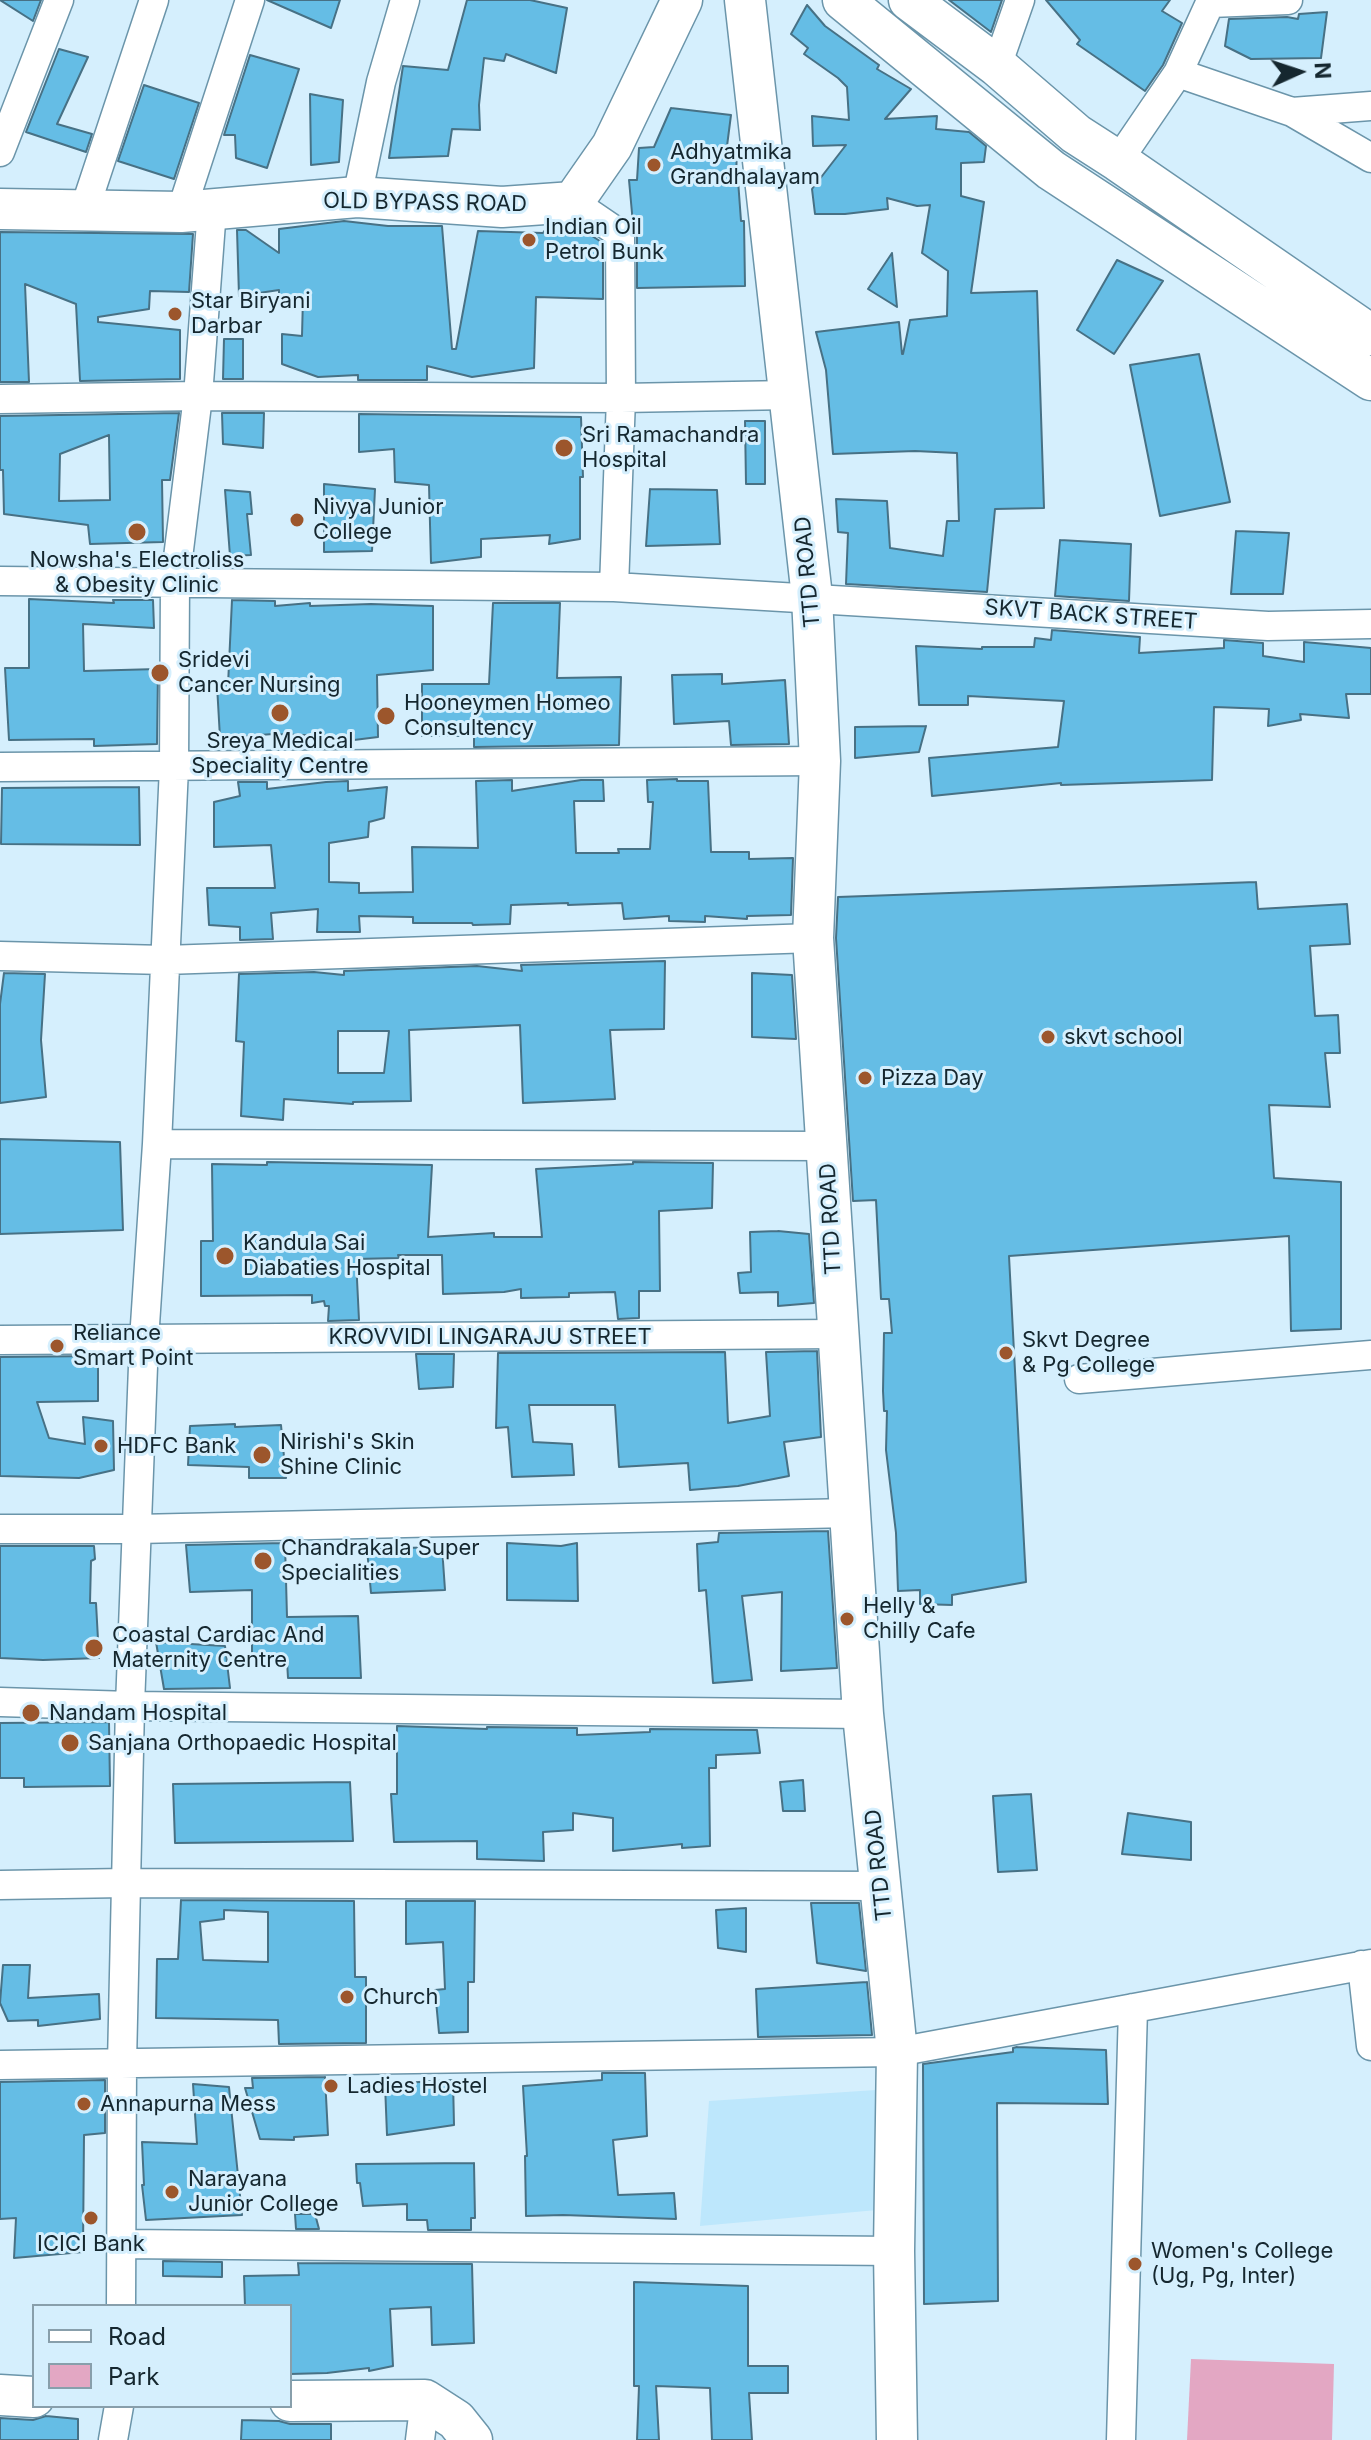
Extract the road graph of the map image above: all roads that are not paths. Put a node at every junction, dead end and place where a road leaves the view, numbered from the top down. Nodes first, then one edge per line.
1 (59, 0) edge
2 (154, 0) edge
3 (250, 0) edge
4 (405, 0) edge
5 (682, 0) edge
6 (745, 0) edge
7 (843, 0) edge
8 (909, 0) edge
9 (1020, 0) edge
10 (1288, 0) edge
11 (1210, 2) edge
12 (997, 66) junction
13 (1178, 73) junction
14 (1371, 106) edge
15 (1292, 112) junction
16 (1076, 134) junction
17 (0, 152) edge
18 (1371, 158) edge
19 (1118, 161) junction
20 (1051, 170) junction
21 (357, 197) junction
22 (573, 202) junction
23 (0, 209) edge
24 (197, 210) junction
25 (84, 211) junction
26 (1371, 335) edge
27 (1371, 380) edge
28 (790, 395) junction
29 (198, 396) junction
30 (621, 398) junction
31 (0, 399) edge
32 (0, 581) edge
33 (175, 582) junction
34 (614, 587) junction
35 (812, 597) junction
36 (1371, 624) edge
37 (820, 761) junction
38 (0, 767) edge
39 (174, 767) junction
40 (813, 938) junction
41 (0, 956) edge
42 (165, 960) junction
43 (157, 1144) junction
44 (827, 1146) junction
45 (837, 1334) junction
46 (0, 1340) edge
47 (144, 1340) junction
48 (1371, 1355) edge
49 (1079, 1379) dead end
50 (851, 1513) junction
51 (0, 1529) edge
52 (137, 1529) junction
53 (0, 1702) edge
54 (130, 1706) junction
55 (863, 1714) junction
56 (125, 1883) junction
57 (0, 1885) edge
58 (881, 1886) junction
59 (1367, 1964) edge
60 (1133, 2008) junction
61 (1371, 2046) edge
62 (897, 2052) junction
63 (122, 2063) junction
64 (0, 2065) edge
65 (122, 2244) junction
66 (894, 2251) junction
67 (121, 2304) edge
68 (0, 2395) edge
69 (32, 2397) edge
70 (425, 2400) junction
71 (292, 2401) edge
72 (119, 2408) edge
73 (113, 2440) edge
74 (420, 2440) edge
75 (472, 2440) edge
76 (897, 2440) edge
77 (1121, 2440) edge

1 - 17 street
2 - 25 street
3 - 24 street
4 - 21 street
5 - 22 street
6 - 28 street, TTD ROAD
7 - 20 street
8 - 12 street
9 - 12 street
10 - 11 street
11 - 13 street
12 - 16 street
13 - 15 street
13 - 19 street
14 - 15 street
15 - 18 street
16 - 19 street
16 - 20 street
19 - 26 street
20 - 27 street
21 - 22 street, OLD BYPASS ROAD
21 - 24 street, OLD BYPASS ROAD
22 - 30 street
23 - 25 street, OLD BYPASS ROAD
24 - 25 street, OLD BYPASS ROAD
24 - 29 street
28 - 30 street
28 - 35 street, TTD ROAD
29 - 30 street
29 - 31 street
29 - 33 street
30 - 34 street
32 - 33 street, SKVT BACK STREET
33 - 34 street, SKVT BACK STREET
33 - 39 street
34 - 35 street, SKVT BACK STREET
35 - 36 street, SKVT BACK STREET
35 - 37 street, TTD ROAD
37 - 39 street
37 - 40 street, TTD ROAD
38 - 39 street
39 - 42 street
40 - 42 street
40 - 44 street, TTD ROAD
41 - 42 street
42 - 43 street
43 - 44 street
43 - 47 street
44 - 45 street, TTD ROAD
45 - 47 street, KROVVIDI LINGARAJU STREET
45 - 50 street, TTD ROAD
46 - 47 street, KROVVIDI LINGARAJU STREET
47 - 52 street
48 - 49 street
50 - 52 street
50 - 55 street, TTD ROAD
51 - 52 street
52 - 54 street
53 - 54 street
54 - 55 street
54 - 56 street
55 - 58 street, TTD ROAD
56 - 57 street
56 - 58 street
56 - 63 street
58 - 62 street, TTD ROAD
59 - 60 street
59 - 61 street
60 - 62 street
60 - 77 street
62 - 63 street
62 - 66 street, TTD ROAD
63 - 64 street
63 - 65 street
65 - 66 street
65 - 67 street
66 - 76 street, TTD ROAD
68 - 69 street
70 - 71 street
70 - 74 street
70 - 75 street
72 - 73 street

